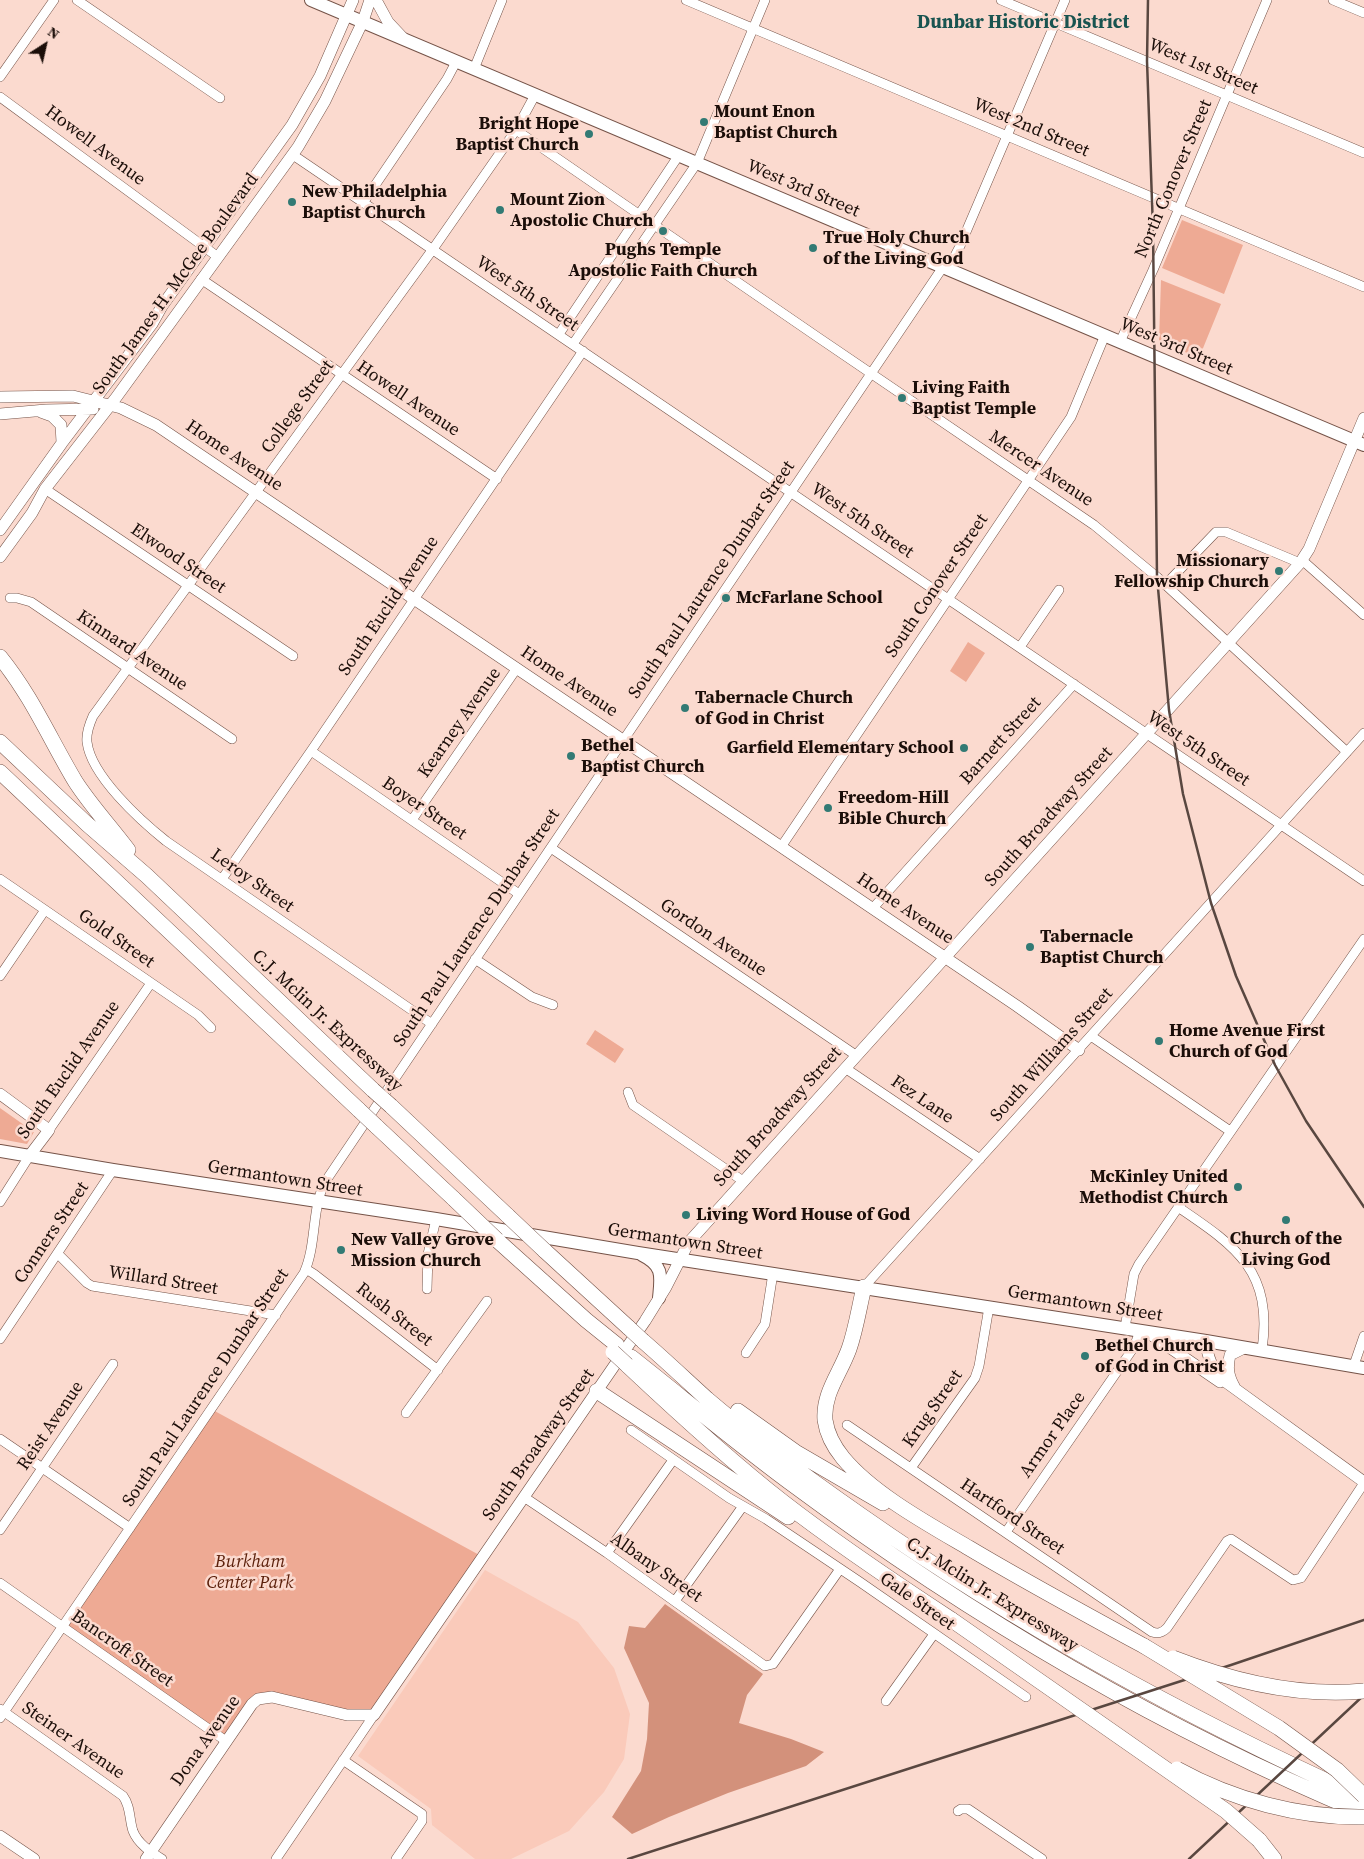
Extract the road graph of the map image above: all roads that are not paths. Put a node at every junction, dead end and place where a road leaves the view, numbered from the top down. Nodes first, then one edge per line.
1 (54, 0) edge
2 (77, 0) edge
3 (311, 0) edge
4 (353, 0) edge
5 (370, 0) edge
6 (376, 0) edge
7 (502, 0) edge
8 (686, 0) edge
9 (765, 0) edge
10 (1001, 0) edge
11 (1065, 0) edge
12 (1267, 0) edge
13 (1333, 0) edge
14 (1364, 13) edge
15 (347, 15) junction
16 (363, 21) junction
17 (1055, 23) junction
18 (753, 28) junction
19 (406, 40) junction
20 (456, 62) junction
21 (474, 69) junction
22 (0, 77) edge
23 (535, 95) junction
24 (1226, 95) junction
25 (0, 97) edge
26 (220, 98) dead end
27 (516, 130) junction
28 (1007, 135) junction
29 (1364, 153) edge
30 (293, 155) junction
31 (679, 155) junction
32 (697, 163) junction
33 (363, 203) junction
34 (1179, 209) junction
35 (639, 214) junction
36 (655, 226) junction
37 (204, 248) junction
38 (433, 249) junction
39 (218, 258) junction
40 (946, 268) junction
41 (201, 279) junction
42 (1364, 287) edge
43 (559, 334) junction
44 (1105, 336) junction
45 (1120, 342) junction
46 (573, 344) junction
47 (583, 351) junction
48 (342, 374) junction
49 (871, 374) junction
50 (0, 397) edge
51 (110, 405) junction
52 (90, 406) junction
53 (37, 411) junction
54 (0, 414) edge
55 (1364, 418) edge
56 (62, 442) junction
57 (1359, 443) edge
58 (497, 479) junction
59 (1028, 480) junction
60 (45, 489) junction
61 (256, 492) junction
62 (792, 493) junction
63 (0, 530) edge
64 (0, 557) edge
65 (1301, 562) junction
66 (1165, 585) junction
67 (189, 586) junction
68 (1059, 590) dead end
69 (10, 598) dead end
70 (415, 598) junction
71 (948, 599) junction
72 (1364, 615) edge
73 (1228, 644) junction
74 (1020, 648) junction
75 (293, 656) dead end
76 (0, 657) edge
77 (128, 668) junction
78 (517, 668) junction
79 (1074, 684) junction
80 (1148, 734) junction
81 (1364, 734) edge
82 (87, 735) joint
83 (232, 739) dead end
84 (623, 740) junction
85 (0, 742) edge
86 (311, 751) junction
87 (1346, 752) junction
88 (0, 772) edge
89 (412, 820) junction
90 (1281, 826) junction
91 (781, 847) junction
92 (551, 848) junction
93 (147, 876) junction
94 (0, 879) edge
95 (222, 879) junction
96 (1364, 881) edge
97 (519, 894) junction
98 (872, 908) junction
99 (45, 910) junction
100 (1364, 939) edge
101 (945, 958) junction
102 (476, 959) junction
103 (0, 976) edge
104 (151, 983) junction
105 (553, 1006) dead end
106 (432, 1024) junction
107 (211, 1028) dead end
108 (1091, 1036) junction
109 (1079, 1050) junction
110 (857, 1056) junction
111 (845, 1068) junction
112 (628, 1092) dead end
113 (0, 1094) edge
114 (49, 1130) junction
115 (1230, 1131) junction
116 (0, 1151) edge
117 (30, 1155) junction
118 (980, 1159) junction
119 (113, 1170) junction
120 (744, 1181) junction
121 (0, 1202) edge
122 (317, 1202) junction
123 (1178, 1207) junction
124 (436, 1219) junction
125 (638, 1253) junction
126 (58, 1254) junction
127 (682, 1259) junction
128 (306, 1269) junction
129 (773, 1273) junction
130 (864, 1287) junction
131 (427, 1289) dead end
132 (659, 1298) junction
133 (487, 1301) dead end
134 (989, 1307) junction
135 (276, 1315) junction
136 (1125, 1328) junction
137 (1144, 1331) junction
138 (1364, 1336) edge
139 (0, 1339) edge
140 (1206, 1340) junction
141 (1244, 1348) junction
142 (1262, 1350) junction
143 (746, 1353) dead end
144 (629, 1360) junction
145 (666, 1362) junction
146 (113, 1364) dead end
147 (1359, 1367) edge
148 (438, 1370) junction
149 (597, 1391) junction
150 (1244, 1396) junction
151 (406, 1413) dead end
152 (847, 1425) dead end
153 (631, 1430) dead end
154 (0, 1439) edge
155 (673, 1460) junction
156 (42, 1468) junction
157 (911, 1468) junction
158 (1364, 1482) edge
159 (524, 1497) junction
160 (743, 1506) junction
161 (932, 1526) junction
162 (130, 1528) junction
163 (0, 1530) edge
164 (1006, 1532) junction
165 (607, 1553) junction
166 (855, 1555) junction
167 (840, 1569) junction
168 (0, 1583) edge
169 (675, 1601) junction
170 (62, 1627) junction
171 (934, 1634) junction
172 (1144, 1646) junction
173 (1364, 1691) edge
174 (1026, 1697) dead end
175 (886, 1701) dead end
176 (1, 1713) edge
177 (374, 1716) junction
178 (226, 1741) junction
179 (1125, 1741) junction
180 (344, 1760) junction
181 (1364, 1797) edge
182 (958, 1811) dead end
183 (1364, 1815) edge
184 (0, 1836) edge
185 (149, 1855) edge
186 (34, 1859) edge
187 (162, 1859) edge
188 (276, 1859) edge
189 (396, 1859) edge
190 (1042, 1859) edge
191 (1274, 1859) edge

1 - 22 street
2 - 26 street
3 - 15 main road, West 3rd Street
4 - 15 street, South James H. McGee Boulevard
5 - 16 street, South James H. McGee Boulevard
6 - 19 street
7 - 21 street
8 - 18 street, West 2nd Street
9 - 18 street
10 - 17 street, West 1st Street
11 - 17 street, South Paul Laurence Dunbar Street
12 - 24 street, North Conover Street
13 - 14 street
15 - 16 main road, West 3rd Street
15 - 37 street, South James H. McGee Boulevard
16 - 19 main road, West 3rd Street
16 - 30 street, South James H. McGee Boulevard
17 - 24 street, West 1st Street
17 - 28 street, South Paul Laurence Dunbar Street
18 - 28 street, West 2nd Street
18 - 32 street
19 - 20 main road, West 3rd Street
20 - 21 main road, West 3rd Street
20 - 33 street
21 - 23 main road, West 3rd Street
23 - 27 street, College Street
23 - 31 main road, West 3rd Street
24 - 29 street, West 1st Street
24 - 34 street, North Conover Street
25 - 37 street, Howell Avenue
27 - 35 street, Mercer Avenue
27 - 38 street, College Street
28 - 34 street, West 2nd Street
28 - 40 street, South Paul Laurence Dunbar Street
30 - 33 street, West 5th Street
30 - 39 street, South James H. McGee Boulevard
31 - 32 main road, West 3rd Street
31 - 35 street
32 - 36 street
32 - 40 main road, West 3rd Street
33 - 38 street, West 5th Street
34 - 42 street, West 2nd Street
34 - 45 street, North Conover Street
35 - 36 street, Mercer Avenue
35 - 43 street
36 - 46 street
36 - 49 street, Mercer Avenue
37 - 39 street, Howell Avenue
37 - 52 street, South James H. McGee Boulevard
38 - 43 street, West 5th Street
38 - 48 street, College Street
39 - 41 street, South James H. McGee Boulevard
40 - 44 main road, West 3rd Street
40 - 49 street, South Paul Laurence Dunbar Street
41 - 48 street, Howell Avenue
41 - 51 street, South James H. McGee Boulevard
43 - 46 street, West 5th Street
44 - 45 main road, West 3rd Street
44 - 59 street, South Conover Street
45 - 57 main road, West 3rd Street
46 - 47 street, West 5th Street
47 - 58 street, South Euclid Avenue
47 - 62 street, West 5th Street
48 - 58 street, Howell Avenue
48 - 61 street, College Street
49 - 59 street, Mercer Avenue
49 - 62 street, South Paul Laurence Dunbar Street
50 - 52 street
51 - 52 street
51 - 60 street, South James H. McGee Boulevard
51 - 61 street, Home Avenue
52 - 53 street
52 - 56 street, South James H. McGee Boulevard
53 - 54 street
53 - 56 street
55 - 57 street, South Broadway Street
56 - 63 street, South James H. McGee Boulevard
57 - 65 street, South Broadway Street
58 - 70 street, South Euclid Avenue
59 - 66 street, Mercer Avenue
59 - 71 street, South Conover Street
60 - 64 street, South James H. McGee Boulevard
60 - 67 street, Elwood Street
61 - 67 street, College Street
61 - 70 street, Home Avenue
62 - 71 street, West 5th Street
62 - 84 street, South Paul Laurence Dunbar Street
65 - 66 street
65 - 72 street
65 - 73 street, South Broadway Street
66 - 73 street, Mercer Avenue
67 - 75 street, Elwood Street
67 - 77 street, College Street
68 - 74 street
69 - 77 street, Kinnard Avenue
70 - 78 street, Home Avenue
70 - 86 street, South Euclid Avenue
71 - 74 street, West 5th Street
71 - 91 street, South Conover Street
73 - 80 street, South Broadway Street
73 - 87 street, Mercer Avenue
74 - 79 street, West 5th Street
76 - 93 highway
77 - 82 street, College Street
77 - 83 street, Kinnard Avenue
78 - 84 street, Home Avenue
78 - 89 street, Kearney Avenue
79 - 80 street, West 5th Street
79 - 98 street, Barnett Street
80 - 90 street, West 5th Street
80 - 101 street, South Broadway Street
81 - 87 street, South Williams Street
82 - 95 street, Leroy Street
84 - 91 street, Home Avenue
84 - 92 street, South Paul Laurence Dunbar Street
85 - 93 highway, C.J. Mclin Jr. Expressway
86 - 89 street, Boyer Street
86 - 95 street, South Euclid Avenue
87 - 90 street, South Williams Street
88 - 144 highway, bridge
89 - 97 street, Boyer Street
90 - 96 street, West 5th Street
90 - 108 street, South Williams Street
91 - 98 street, Home Avenue
92 - 97 street, South Paul Laurence Dunbar Street
92 - 110 street, Gordon Avenue
93 - 145 highway, C.J. Mclin Jr. Expressway, bridge
94 - 99 street, Gold Street
95 - 106 street, Leroy Street
97 - 102 street, South Paul Laurence Dunbar Street
98 - 101 street, Home Avenue
99 - 103 street
99 - 104 street, Gold Street
100 - 115 street
101 - 109 street, Home Avenue
101 - 110 street, South Broadway Street
102 - 105 street
102 - 106 street, South Paul Laurence Dunbar Street
104 - 107 street, Gold Street
104 - 114 street, South Euclid Avenue
106 - 122 street, South Paul Laurence Dunbar Street
108 - 109 street, South Williams Street
108 - 115 street
109 - 118 street, South Williams Street
110 - 111 street, South Broadway Street
111 - 118 street, Fez Lane
111 - 120 street, South Broadway Street
112 - 120 street
113 - 114 street
114 - 117 street, South Euclid Avenue
115 - 123 street
116 - 117 main road, Germantown Street
117 - 119 main road, Germantown Street
117 - 121 street, South Euclid Avenue
118 - 130 street, South Williams Street
119 - 122 main road, Germantown Street
119 - 126 street, Conners Street
120 - 127 street, South Broadway Street
122 - 124 main road, Germantown Street
122 - 128 street, South Paul Laurence Dunbar Street
123 - 136 street
123 - 142 street
124 - 125 main road, Germantown Street
124 - 131 street
125 - 127 main road, Germantown Street
125 - 132 main road
126 - 135 street, Willard Street
126 - 139 street, Conners Street
127 - 129 main road, Germantown Street
127 - 132 street, South Broadway Street
128 - 135 street, South Paul Laurence Dunbar Street
128 - 148 street, Rush Street
129 - 130 main road, Germantown Street
129 - 143 street
130 - 134 main road, Germantown Street
130 - 161 highway
132 - 149 street, South Broadway Street
133 - 148 street
134 - 136 main road, Germantown Street
134 - 157 street, Krug Street
135 - 162 street, South Paul Laurence Dunbar Street
136 - 137 main road, Germantown Street
137 - 140 main road, Germantown Street
137 - 150 street
137 - 164 street, Armor Place
138 - 147 street
140 - 141 main road, Germantown Street
140 - 150 street
141 - 142 main road, Germantown Street
141 - 150 street
142 - 147 main road, Germantown Street
144 - 166 highway
144 - 183 highway, C.J. Mclin Jr. Expressway
145 - 161 highway
145 - 181 highway, C.J. Mclin Jr. Expressway
146 - 156 street, Reist Avenue
148 - 151 street
149 - 159 street, South Broadway Street
149 - 166 highway
150 - 158 street
152 - 157 street, Hartford Street
153 - 155 street
154 - 156 street
155 - 160 street
155 - 165 street
156 - 162 street
156 - 163 street, Reist Avenue
157 - 164 street, Hartford Street
158 - 164 street, Hartford Street
159 - 165 street, Albany Street
159 - 177 street, South Broadway Street
160 - 167 street, Gale Street
160 - 169 street
161 - 172 highway
162 - 170 street, South Paul Laurence Dunbar Street
165 - 169 street, Albany Street
166 - 179 highway, bridge
167 - 169 street, Albany Street
167 - 171 street, Gale Street
168 - 170 street, Bancroft Street
170 - 176 street, South Paul Laurence Dunbar Street
170 - 178 street, Bancroft Street
171 - 174 street, Gale Street
171 - 175 street
172 - 173 highway, bridge
172 - 181 highway, bridge
176 - 185 street, Steiner Avenue
177 - 178 street, Dona Avenue
177 - 180 street, South Broadway Street
178 - 185 street, Dona Avenue
179 - 183 highway, bridge
179 - 191 highway, bridge
180 - 188 street, South Broadway Street
180 - 189 street
182 - 190 street
184 - 186 street
185 - 187 street

